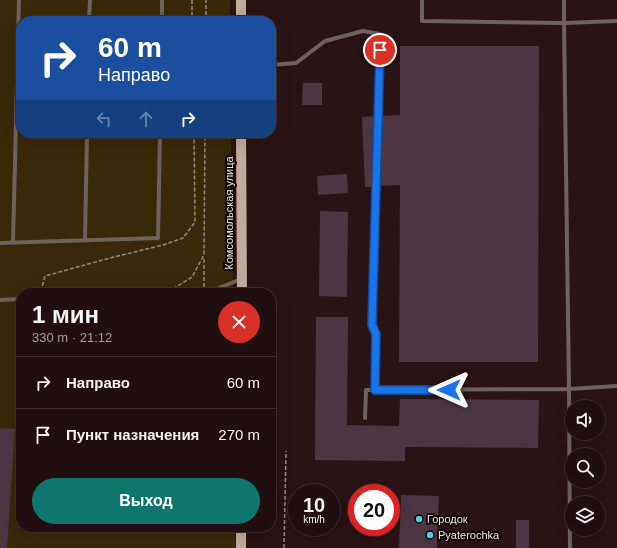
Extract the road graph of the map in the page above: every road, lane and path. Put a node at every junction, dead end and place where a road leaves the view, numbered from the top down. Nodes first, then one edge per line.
1 (19, 0) edge
2 (90, 0) edge
3 (162, 0) edge
4 (192, 0) edge
5 (206, 0) edge
6 (241, 0) edge
7 (422, 0) edge
8 (564, 0) edge
9 (19, 16) edge
10 (89, 16) edge
11 (162, 16) edge
12 (192, 16) edge
13 (206, 16) edge
14 (241, 16) edge
15 (617, 21) edge
16 (564, 23) junction
17 (276, 65) edge
18 (16, 121) edge
19 (87, 138) edge
20 (160, 138) edge
21 (205, 138) edge
22 (241, 138) edge
23 (85, 240) junction
24 (13, 242) junction
25 (0, 243) edge
26 (204, 255) junction
27 (242, 279) junction
28 (174, 288) edge
29 (203, 288) dead end
30 (220, 288) edge
31 (242, 288) edge
32 (0, 300) edge
33 (16, 300) edge
34 (617, 386) edge
35 (569, 389) junction
36 (375, 390) junction
37 (365, 418) dead end
38 (286, 451) dead end
39 (241, 532) edge
40 (241, 548) edge
41 (284, 548) edge
42 (570, 548) edge

1 - 9 lane
2 - 10 lane
3 - 11 lane
4 - 12 path
5 - 13 path
6 - 14 main road
7 - 16 lane
8 - 16 lane
15 - 16 lane
16 - 35 lane
17 - 36 lane
18 - 24 lane
19 - 23 lane
20 - 23 lane
21 - 26 path
22 - 27 main road, Комсомольская улица
23 - 24 lane
24 - 25 lane
26 - 28 path
26 - 29 path
27 - 30 lane
27 - 31 main road, Комсомольская улица
32 - 33 lane
34 - 35 lane
35 - 36 lane
35 - 42 lane
36 - 37 lane
38 - 41 path
39 - 40 main road

